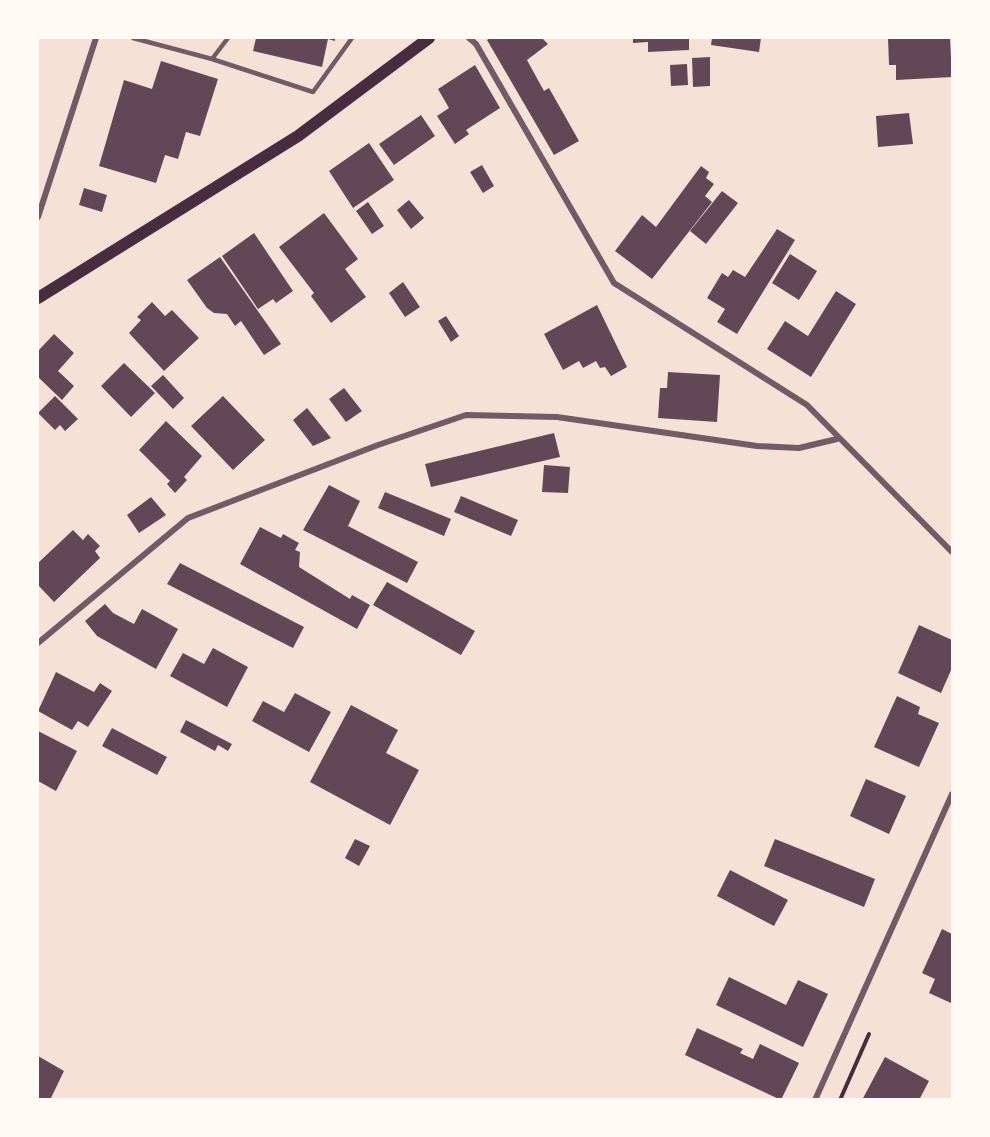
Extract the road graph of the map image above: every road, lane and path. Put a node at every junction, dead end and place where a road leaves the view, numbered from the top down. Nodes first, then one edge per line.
1 (96, 38) edge
2 (134, 38) edge
3 (228, 38) edge
4 (352, 38) edge
5 (429, 38) edge
6 (469, 38) edge
7 (212, 58) junction
8 (38, 217) edge
9 (38, 298) edge
10 (837, 439) junction
11 (952, 552) edge
12 (38, 643) edge
13 (952, 794) edge
14 (815, 1100) edge

1 - 8 street
2 - 7 lane
3 - 7 lane
4 - 7 lane
5 - 9 main road
6 - 10 street
10 - 11 street
10 - 12 street
13 - 14 street

